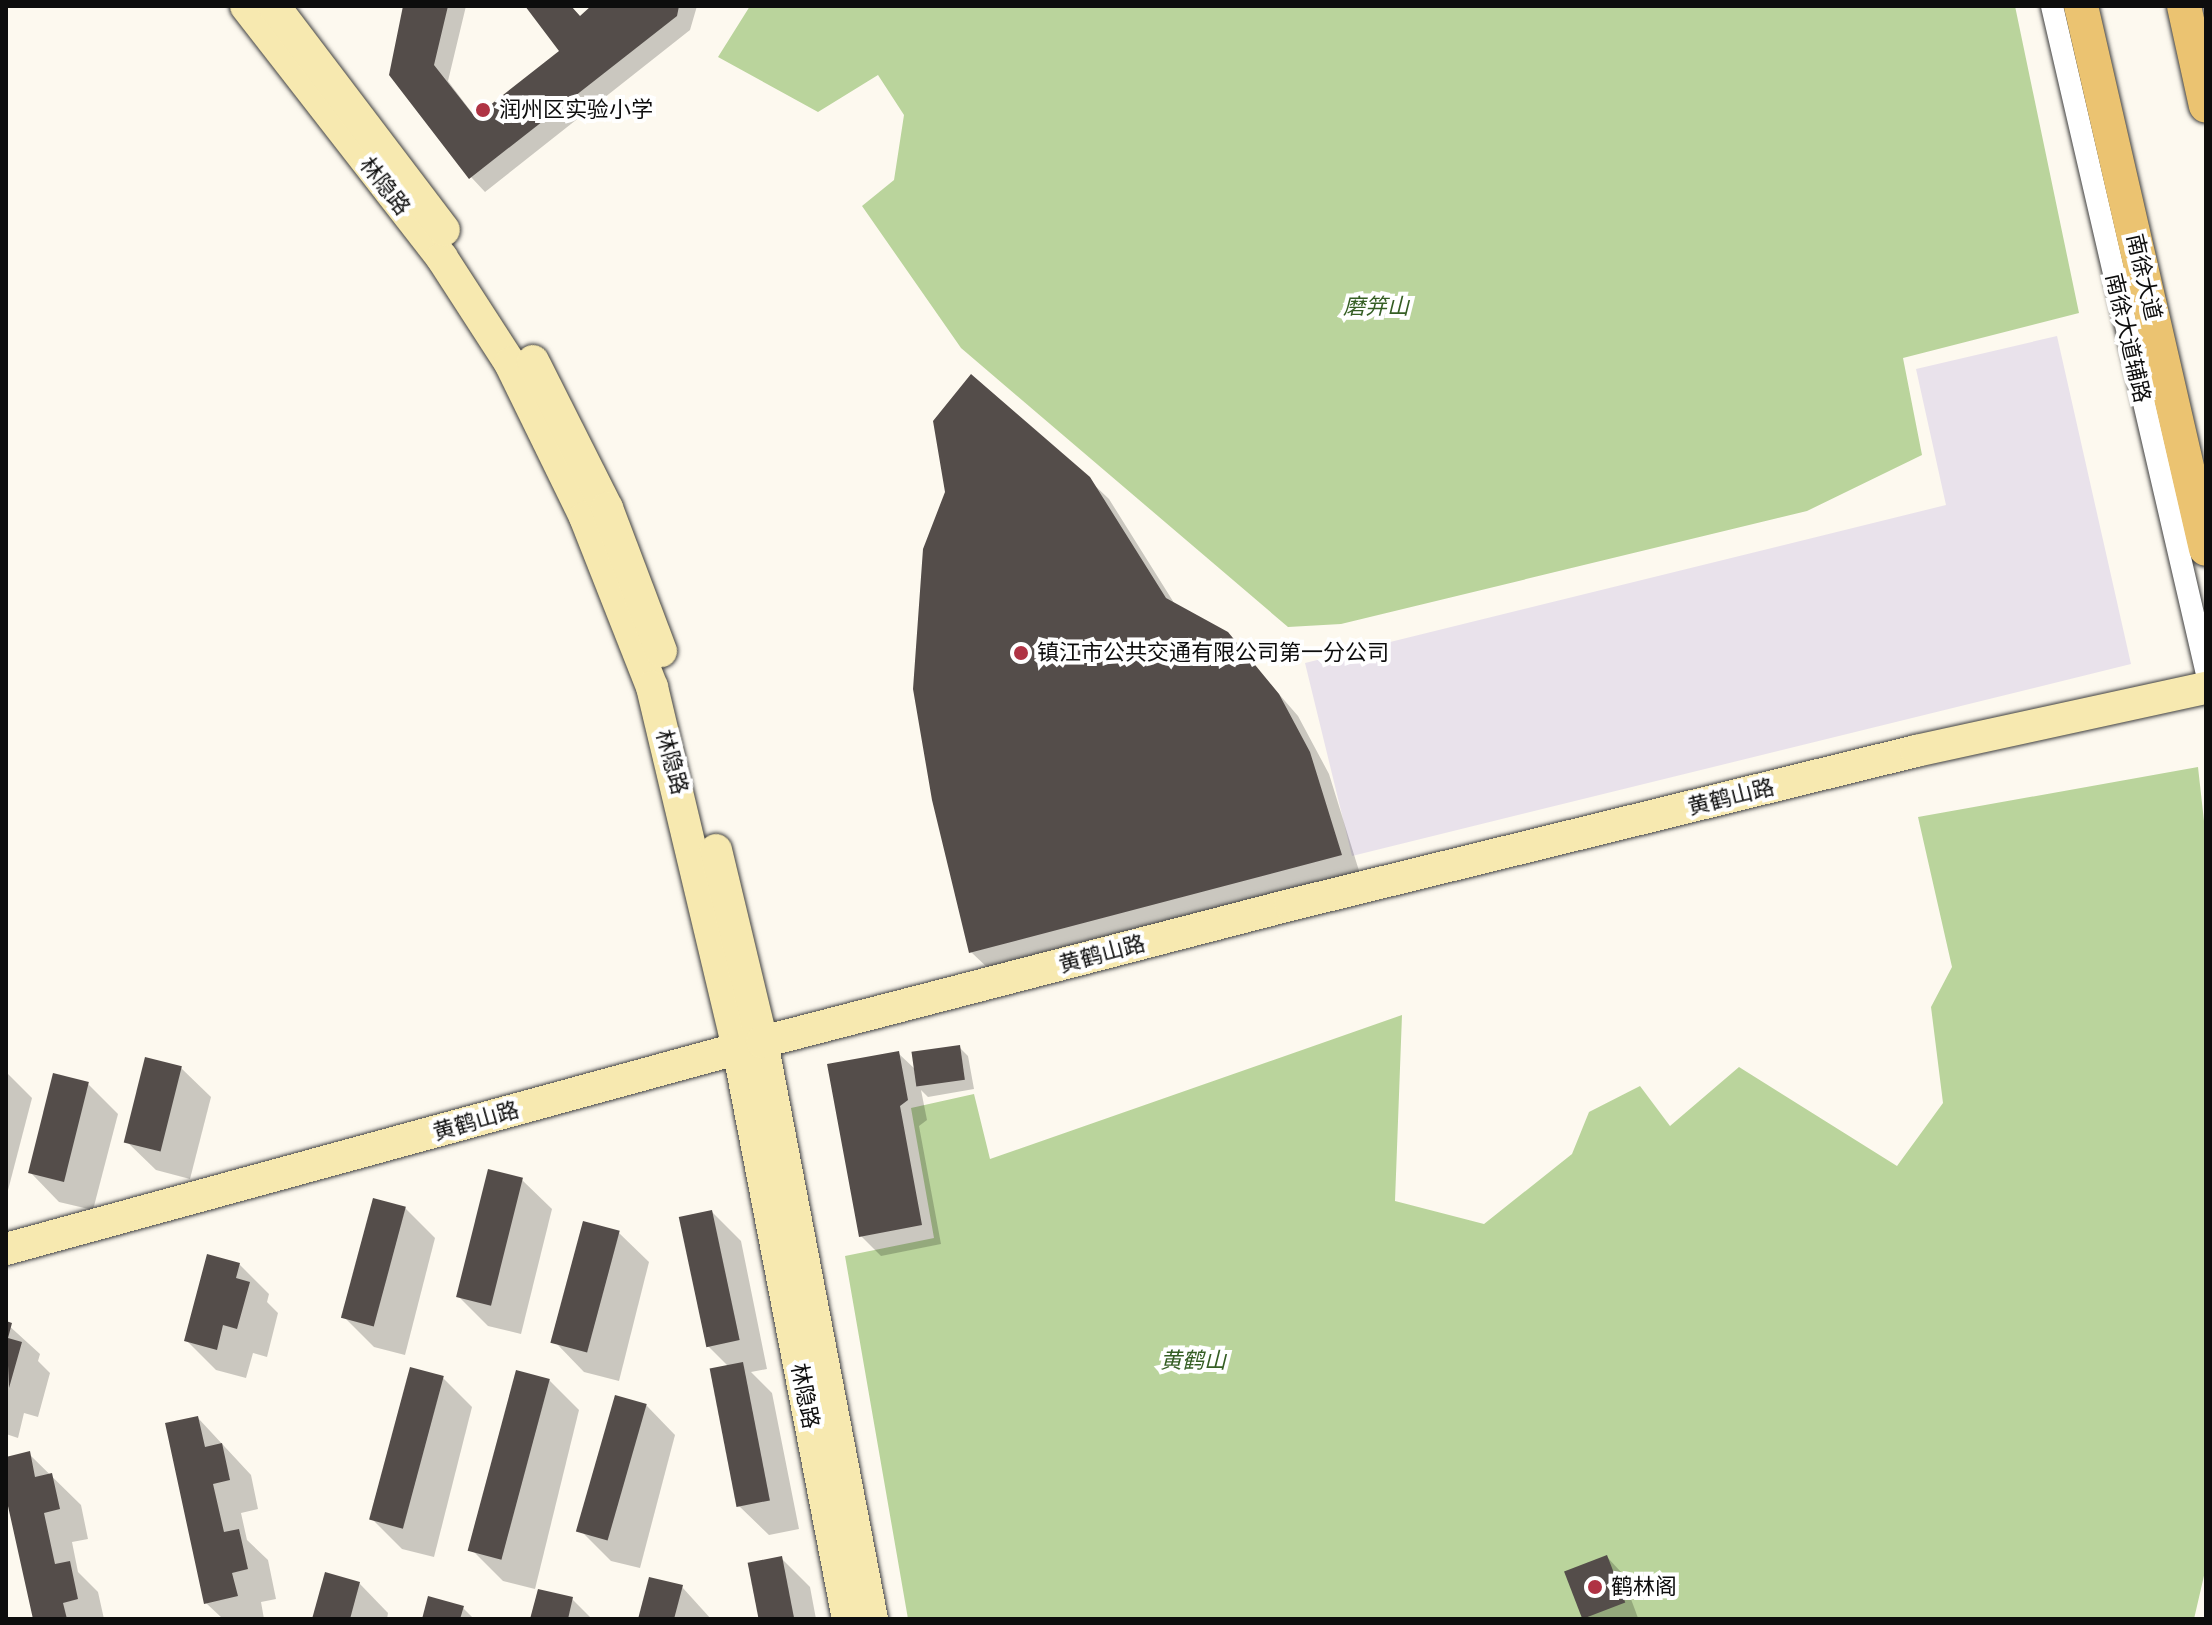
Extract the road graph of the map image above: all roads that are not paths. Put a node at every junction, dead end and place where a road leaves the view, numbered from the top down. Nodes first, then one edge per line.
1 (246, 6) edge
2 (274, 6) edge
3 (2052, 6) edge
4 (2081, 6) edge
5 (2184, 6) edge
6 (2206, 106) edge
7 (2206, 549) edge
8 (2206, 670) edge
9 (2206, 688) edge
10 (750, 1045) junction
11 (6, 1249) edge
12 (848, 1619) edge
13 (872, 1619) edge

1 - 10 street, 林隐路
2 - 10 street, 林隐路
3 - 8 street, 南徐大道辅路
4 - 7 main road, 南徐大道
5 - 6 main road
9 - 10 street, 黄鹤山路
10 - 11 street, 黄鹤山路
10 - 12 street, 林隐路
10 - 13 street, 林隐路

